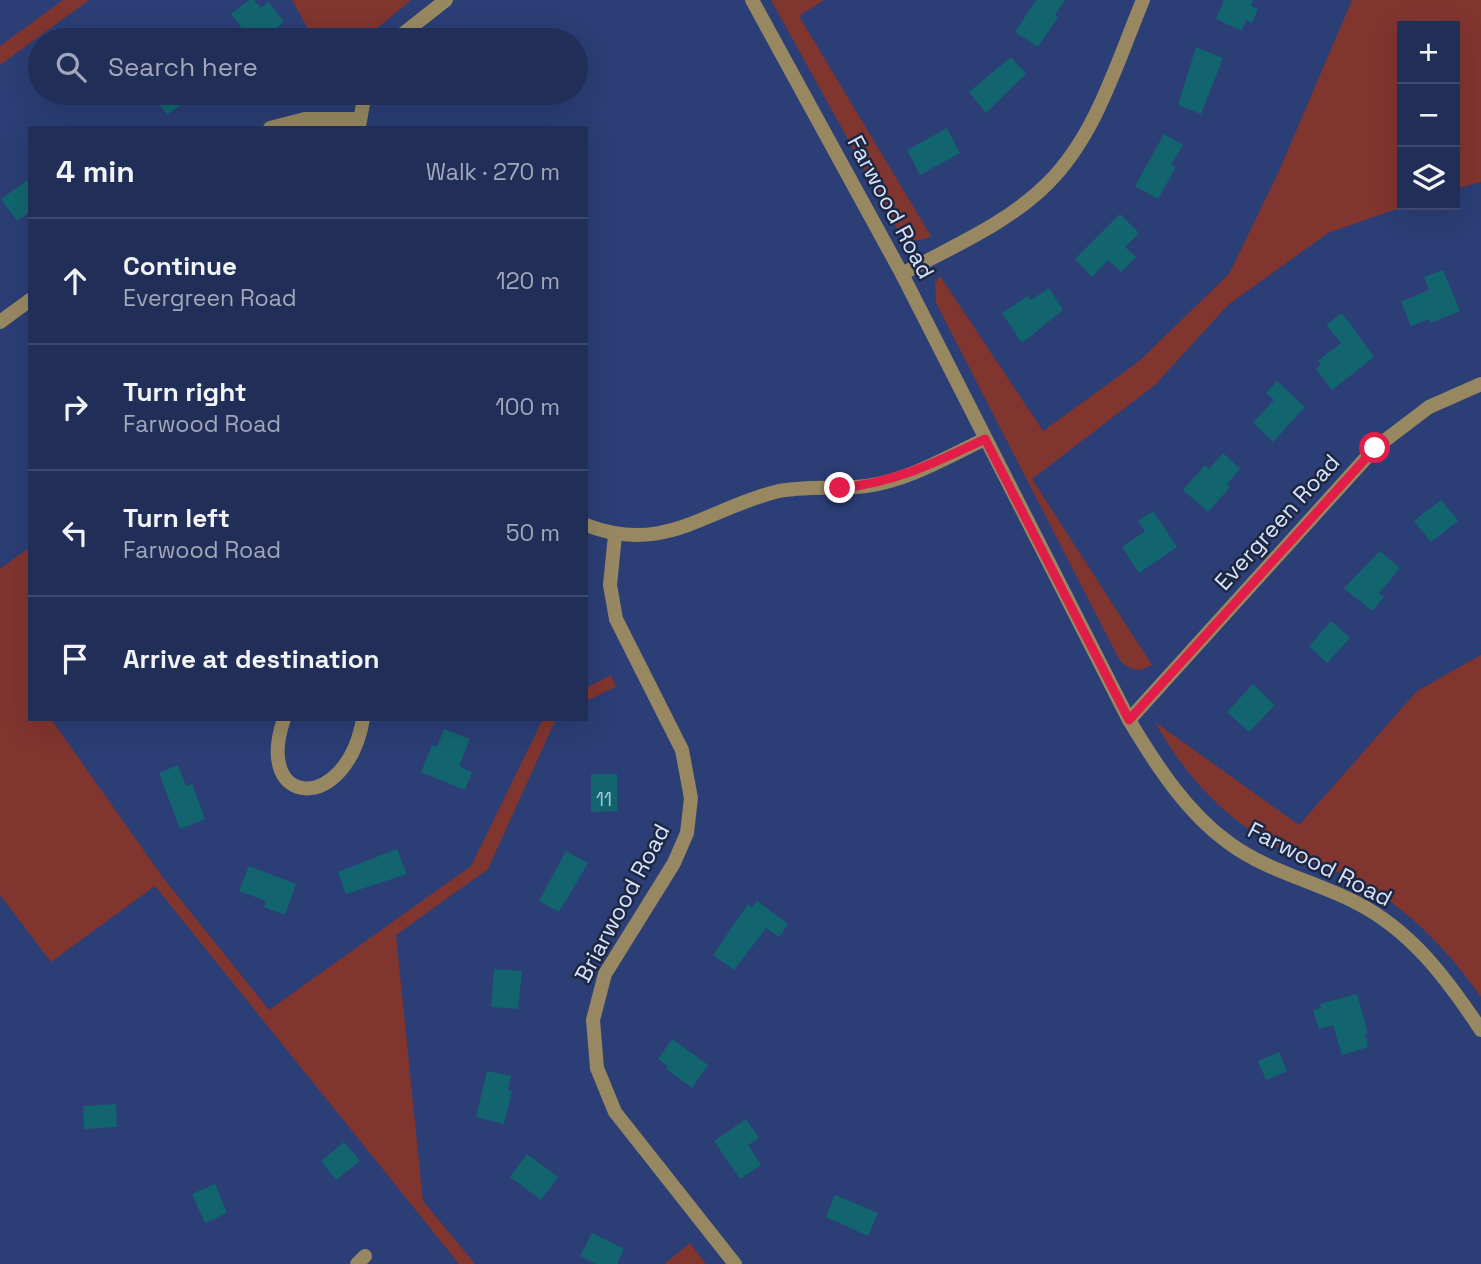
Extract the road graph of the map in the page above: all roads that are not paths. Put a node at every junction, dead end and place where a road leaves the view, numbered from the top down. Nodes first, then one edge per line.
1 (446, 0) edge
2 (752, 0) edge
3 (1143, 0) edge
4 (411, 28) edge
5 (363, 105) edge
6 (359, 123) edge
7 (278, 126) edge
8 (902, 274) junction
9 (28, 301) edge
10 (0, 322) edge
11 (1481, 384) edge
12 (985, 439) junction
13 (588, 526) edge
14 (615, 535) junction
15 (1129, 720) junction
16 (283, 721) edge
17 (362, 721) edge
18 (1481, 1030) edge
19 (734, 1264) edge

1 - 4 street
2 - 8 street, Farwood Road
3 - 8 street
5 - 6 street
6 - 7 street
8 - 12 street, Farwood Road
9 - 10 street
11 - 15 street, Evergreen Road
12 - 14 street
12 - 15 street, Farwood Road
13 - 14 street
14 - 19 street, Briarwood Road
15 - 18 street, Farwood Road
16 - 17 street

